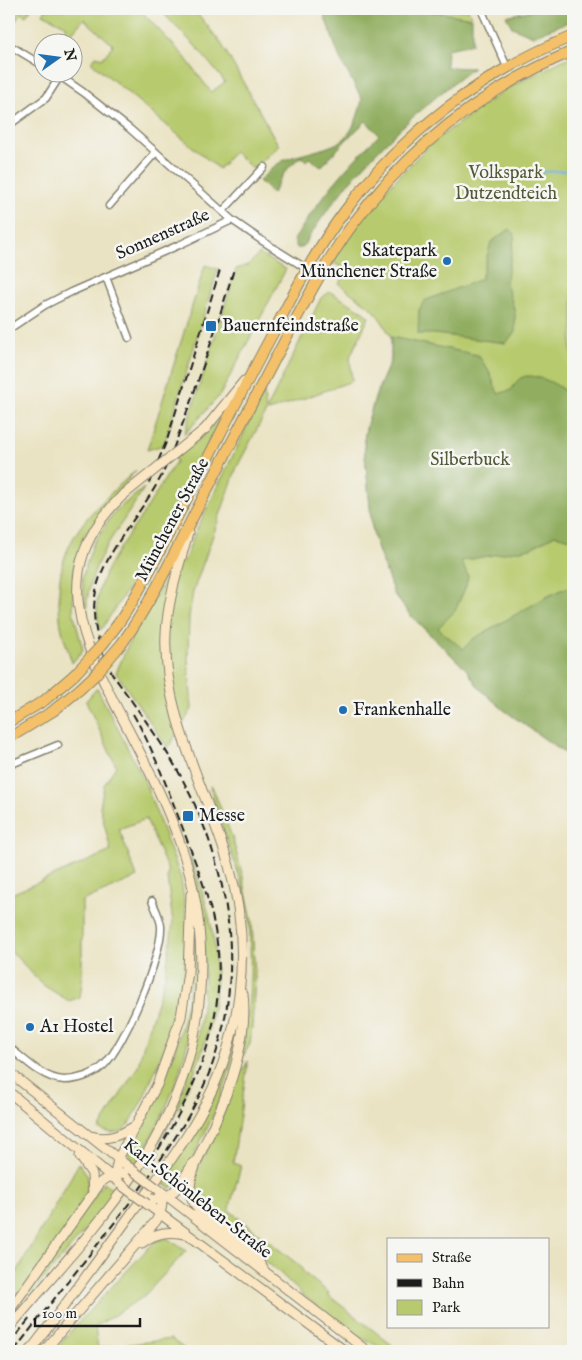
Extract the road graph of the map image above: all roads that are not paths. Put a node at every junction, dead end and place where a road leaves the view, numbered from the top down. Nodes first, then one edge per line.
1 (481, 9) edge
2 (573, 36) edge
3 (9, 45) edge
4 (573, 51) edge
5 (32, 59) edge
6 (507, 67) junction
7 (512, 81) junction
8 (53, 82) edge
9 (68, 82) edge
10 (9, 125) edge
11 (156, 152) junction
12 (264, 166) dead end
13 (109, 206) dead end
14 (345, 210) junction
15 (223, 211) junction
16 (232, 220) junction
17 (353, 223) junction
18 (307, 268) junction
19 (106, 277) junction
20 (319, 277) junction
21 (9, 329) edge
22 (129, 338) dead end
23 (255, 367) junction
24 (192, 520) junction
25 (9, 722) edge
26 (9, 738) edge
27 (58, 745) dead end
28 (9, 765) edge
29 (192, 883) junction
30 (152, 901) dead end
31 (242, 978) junction
32 (9, 1046) edge
33 (9, 1072) edge
34 (9, 1092) edge
35 (137, 1125) junction
36 (88, 1136) junction
37 (70, 1144) junction
38 (200, 1153) junction
39 (118, 1159) junction
40 (129, 1171) junction
41 (116, 1178) junction
42 (93, 1194) junction
43 (162, 1194) junction
44 (149, 1202) junction
45 (160, 1214) junction
46 (186, 1234) junction
47 (133, 1249) junction
48 (265, 1272) junction
49 (9, 1310) edge
50 (9, 1328) edge
51 (30, 1351) edge
52 (44, 1351) edge
53 (345, 1351) edge
54 (367, 1351) edge

1 - 6 street
2 - 6 main road, Münchener Straße
3 - 5 street
4 - 7 main road, Münchener Straße
6 - 7 main road
6 - 14 main road, Münchener Straße
7 - 17 main road, Münchener Straße
8 - 10 street
9 - 11 street
11 - 13 street
11 - 15 street
12 - 15 street
14 - 17 main road
14 - 18 main road, Münchener Straße
15 - 16 street
16 - 18 street
16 - 19 street, Sonnenstraße
17 - 20 main road, Münchener Straße
18 - 20 main road
18 - 23 main road, Münchener Straße
19 - 21 street, Sonnenstraße
19 - 22 street, Sonnenstraße
20 - 24 main road, Münchener Straße
23 - 25 main road, Münchener Straße, bridge
23 - 29 main road, bridge
24 - 26 main road, Münchener Straße, bridge
24 - 31 main road
27 - 28 street
29 - 35 main road
29 - 50 main road
30 - 32 street
31 - 38 main road
31 - 51 main road
33 - 36 main road, Karl-Schönleben-Straße
34 - 37 main road, Karl-Schönleben-Straße
35 - 36 main road
35 - 39 main road
36 - 39 main road, Karl-Schönleben-Straße
37 - 41 main road, Karl-Schönleben-Straße
37 - 42 main road
38 - 43 main road
38 - 48 main road
39 - 40 main road, Karl-Schönleben-Straße
39 - 41 main road
40 - 41 main road
40 - 43 main road, Karl-Schönleben-Straße, bridge
41 - 42 main road
41 - 44 main road, Karl-Schönleben-Straße, bridge
42 - 49 main road
43 - 44 main road
43 - 45 main road
43 - 48 main road, Karl-Schönleben-Straße
44 - 45 main road, Karl-Schönleben-Straße
45 - 46 main road, Karl-Schönleben-Straße
45 - 47 main road
46 - 47 main road
46 - 53 main road, Karl-Schönleben-Straße
47 - 52 main road
48 - 54 main road, Karl-Schönleben-Straße

